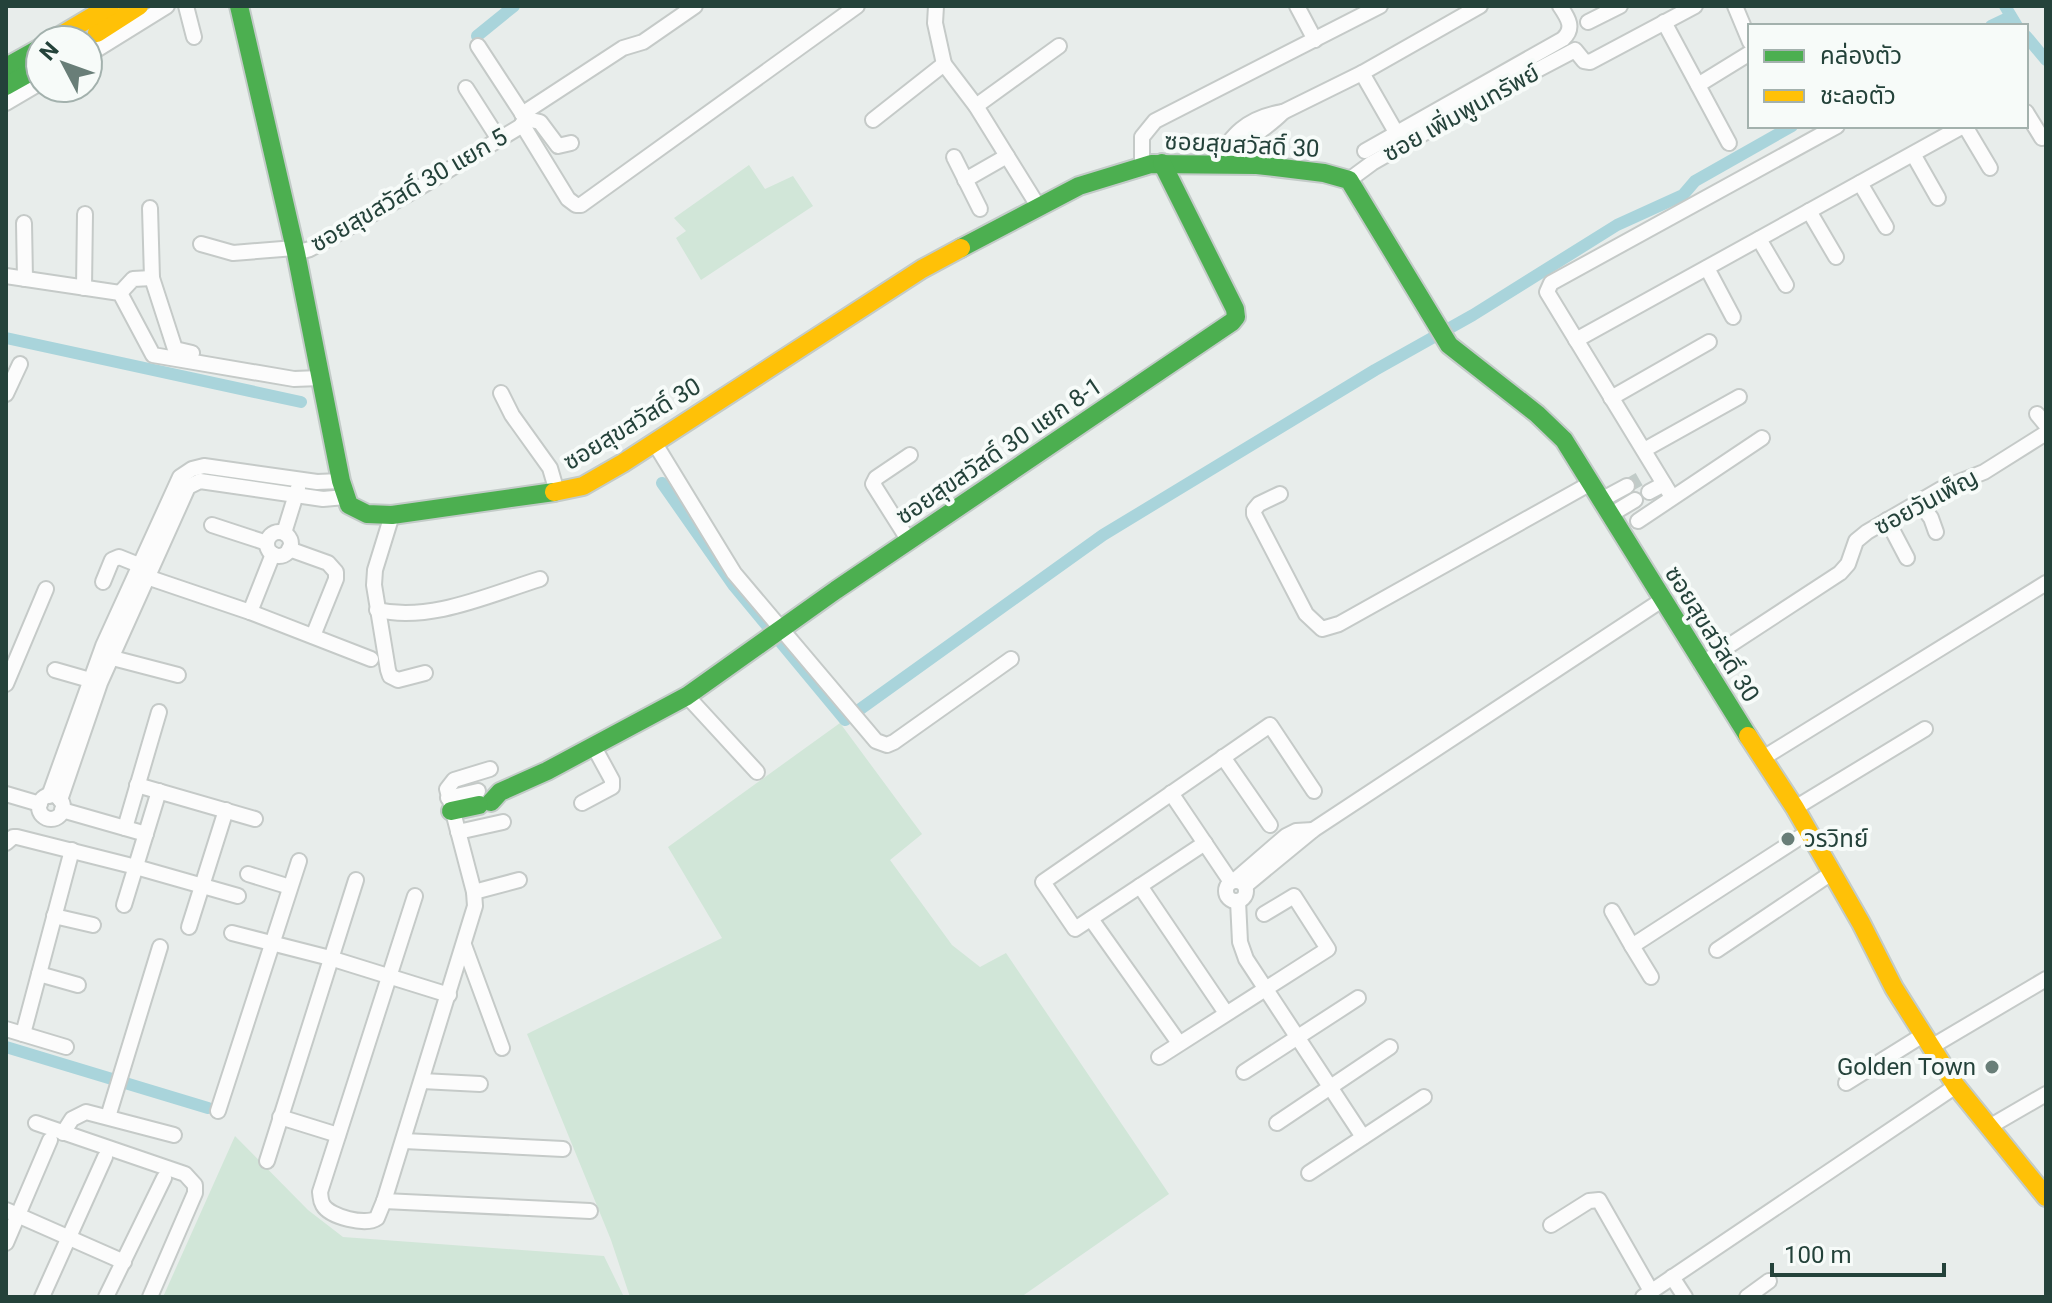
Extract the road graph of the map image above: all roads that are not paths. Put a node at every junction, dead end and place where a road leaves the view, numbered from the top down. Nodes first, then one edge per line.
1 (110, 6) edge
2 (119, 6) edge
3 (139, 6) edge
4 (167, 6) edge
5 (186, 6) edge
6 (239, 6) edge
7 (695, 6) edge
8 (857, 6) edge
9 (936, 6) edge
10 (1297, 6) edge
11 (1380, 6) edge
12 (1480, 6) edge
13 (1560, 6) edge
14 (1620, 6) edge
15 (1695, 6) edge
16 (1735, 6) edge
17 (1662, 15) edge
18 (1588, 22) dead end
19 (80, 24) edge
20 (91, 24) edge
21 (104, 28) edge
22 (194, 37) dead end
23 (1748, 37) edge
24 (1315, 40) junction
25 (104, 45) edge
26 (478, 46) dead end
27 (1059, 46) dead end
28 (1748, 54) edge
29 (24, 57) edge
30 (944, 64) junction
31 (24, 65) edge
32 (6, 67) edge
33 (1362, 73) junction
34 (6, 75) edge
35 (24, 76) edge
36 (1698, 85) junction
37 (6, 86) edge
38 (466, 88) dead end
39 (24, 92) edge
40 (6, 103) edge
41 (976, 106) junction
42 (2028, 115) edge
43 (524, 120) junction
44 (873, 120) dead end
45 (1833, 128) edge
46 (1960, 128) edge
47 (1965, 128) edge
48 (1397, 134) junction
49 (498, 138) junction
50 (2042, 138) dead end
51 (571, 143) dead end
52 (1729, 143) dead end
53 (1365, 151) dead end
54 (1913, 154) junction
55 (1007, 156) junction
56 (954, 157) dead end
57 (1162, 163) junction
58 (1222, 165) junction
59 (1142, 166) junction
60 (1990, 168) dead end
61 (965, 180) junction
62 (1349, 180) junction
63 (1860, 183) junction
64 (1938, 198) dead end
65 (1038, 206) junction
66 (150, 208) dead end
67 (980, 209) dead end
68 (1809, 211) junction
69 (85, 214) dead end
70 (24, 223) dead end
71 (1886, 227) dead end
72 (1759, 239) junction
73 (201, 244) dead end
74 (295, 251) junction
75 (1836, 257) dead end
76 (1707, 268) junction
77 (6, 276) edge
78 (152, 278) junction
79 (25, 279) junction
80 (1786, 285) dead end
81 (84, 288) junction
82 (120, 293) junction
83 (1733, 317) dead end
84 (1576, 340) junction
85 (1709, 342) dead end
86 (20, 364) dead end
87 (319, 372) junction
88 (501, 393) dead end
89 (6, 394) edge
90 (1739, 397) dead end
91 (1611, 398) junction
92 (2046, 433) edge
93 (1762, 438) dead end
94 (654, 442) junction
95 (1644, 450) junction
96 (910, 455) dead end
97 (1656, 469) junction
98 (1641, 478) tunnel mouth
99 (299, 479) junction
100 (1591, 483) junction
101 (1627, 486) tunnel mouth
102 (343, 489) junction
103 (1668, 490) junction
104 (557, 492) junction
105 (1649, 492) tunnel mouth
106 (1280, 494) dead end
107 (296, 496) junction
108 (1635, 500) tunnel mouth
109 (1919, 502) junction
110 (1606, 508) junction
111 (392, 515) junction
112 (1887, 520) junction
113 (1638, 521) dead end
114 (212, 525) dead end
115 (1936, 532) dead end
116 (284, 533) junction
117 (909, 541) junction
118 (270, 549) junction
119 (289, 549) junction
120 (1907, 558) dead end
121 (141, 572) junction
122 (540, 579) dead end
123 (103, 582) dead end
124 (2046, 583) edge
125 (46, 589) dead end
126 (1662, 600) junction
127 (377, 610) junction
128 (250, 612) junction
129 (775, 633) junction
130 (313, 636) junction
131 (105, 656) junction
132 (11, 658) edge
133 (371, 659) dead end
134 (1011, 659) dead end
135 (1701, 664) junction
136 (55, 670) dead end
137 (425, 673) dead end
138 (178, 675) dead end
139 (90, 680) junction
140 (6, 684) edge
141 (687, 696) junction
142 (159, 712) dead end
143 (1925, 729) dead end
144 (594, 747) junction
145 (1223, 757) junction
146 (1763, 758) junction
147 (490, 769) dead end
148 (757, 772) dead end
149 (137, 785) junction
150 (159, 791) junction
151 (1314, 791) dead end
152 (1171, 793) junction
153 (6, 794) edge
154 (53, 802) junction
155 (582, 803) dead end
156 (449, 804) junction
157 (1795, 808) junction
158 (226, 810) junction
159 (255, 819) dead end
160 (503, 822) dead end
161 (1270, 825) dead end
162 (125, 828) junction
163 (458, 832) junction
164 (1808, 832) junction
165 (146, 834) junction
166 (6, 843) edge
167 (1205, 843) junction
168 (72, 850) junction
169 (299, 861) dead end
170 (136, 867) junction
171 (1833, 872) junction
172 (248, 874) dead end
173 (356, 880) dead end
174 (519, 880) dead end
175 (1237, 883) junction
176 (202, 886) junction
177 (1140, 886) junction
178 (290, 887) junction
179 (474, 892) junction
180 (238, 896) dead end
181 (415, 896) dead end
182 (124, 905) dead end
183 (1612, 911) dead end
184 (1264, 914) dead end
185 (54, 916) junction
186 (1091, 919) junction
187 (93, 925) dead end
188 (189, 927) dead end
189 (232, 933) dead end
190 (272, 943) junction
191 (464, 945) junction
192 (1632, 946) junction
193 (160, 947) dead end
194 (1717, 950) dead end
195 (330, 958) junction
196 (39, 974) junction
197 (389, 975) junction
198 (1651, 977) dead end
199 (2046, 979) edge
200 (78, 985) dead end
201 (1266, 989) junction
202 (449, 995) junction
203 (1358, 998) dead end
204 (1226, 1013) junction
205 (6, 1029) edge
206 (23, 1034) junction
207 (1297, 1037) junction
208 (1927, 1041) junction
209 (1179, 1043) junction
210 (66, 1047) dead end
211 (1390, 1047) dead end
212 (502, 1048) dead end
213 (1159, 1057) dead end
214 (1244, 1072) dead end
215 (422, 1081) junction
216 (1846, 1083) dead end
217 (480, 1084) dead end
218 (1330, 1086) junction
219 (1956, 1086) junction
220 (2046, 1094) edge
221 (1424, 1097) dead end
222 (218, 1111) dead end
223 (108, 1117) junction
224 (280, 1117) junction
225 (36, 1123) dead end
226 (1277, 1123) dead end
227 (1989, 1127) junction
228 (174, 1135) dead end
229 (338, 1135) junction
230 (56, 1136) junction
231 (1363, 1137) junction
232 (404, 1141) junction
233 (563, 1149) dead end
234 (105, 1157) dead end
235 (267, 1161) dead end
236 (1309, 1173) dead end
237 (164, 1178) dead end
238 (2046, 1197) edge
239 (384, 1201) junction
240 (590, 1211) dead end
241 (12, 1213) edge
242 (1551, 1225) dead end
243 (69, 1238) junction
244 (6, 1243) edge
245 (124, 1262) junction
246 (1769, 1281) dead end
247 (1659, 1290) edge
248 (42, 1297) edge
249 (106, 1297) edge
250 (150, 1297) edge
251 (1685, 1297) edge
252 (1747, 1297) edge

1 - 19 main road
2 - 20 street
3 - 21 main road
4 - 25 street
5 - 22 street
6 - 74 main road
7 - 43 street, ซอยสุขสวัสดิ์ 30 แยก 5
8 - 43 street
9 - 30 street
10 - 24 street
11 - 24 street
12 - 33 street
13 - 48 street
14 - 18 street
15 - 17 street
16 - 23 street
17 - 36 street
17 - 62 street, ซอย เพิ่มพูนทรัพย์
24 - 59 street
26 - 43 street
27 - 41 street
28 - 36 street
29 - 32 main road
30 - 41 street
30 - 44 street
31 - 34 street
33 - 48 street
33 - 58 street
35 - 37 main road
36 - 52 street
38 - 49 street
39 - 40 street
41 - 55 street
42 - 50 street
43 - 49 street, ซอยสุขสวัสดิ์ 30 แยก 5
43 - 51 street
45 - 84 street
46 - 54 street
47 - 60 street
48 - 53 street
49 - 74 street, ซอยสุขสวัสดิ์ 30 แยก 5
54 - 63 street
54 - 64 street
55 - 61 street
55 - 65 street
56 - 61 street
57 - 58 main road, ซอยสุขสวัสดิ์ 30
57 - 59 main road, ซอยสุขสวัสดิ์ 30
57 - 117 main road, ซอยสุขสวัสดิ์ 30 แยก 8-1
58 - 62 main road, ซอยสุขสวัสดิ์ 30
59 - 65 main road, ซอยสุขสวัสดิ์ 30
61 - 67 street
62 - 100 main road, ซอยสุขสวัสดิ์ 30
63 - 68 street
63 - 71 street
65 - 94 main road, ซอยสุขสวัสดิ์ 30
66 - 78 street
68 - 72 street
68 - 75 street
69 - 81 street
70 - 79 street
72 - 76 street
72 - 80 street
73 - 74 street, ซอยสุขสวัสดิ์ 30 แยก 5
74 - 87 main road
76 - 83 street
76 - 84 street
77 - 79 street
78 - 82 street
78 - 87 street
79 - 81 street
81 - 82 street
82 - 87 street
84 - 91 street
85 - 91 street
86 - 89 street
87 - 102 main road
88 - 104 street
90 - 95 street
91 - 95 street
92 - 109 street, ซอยวันเพ็ญ
93 - 103 street
94 - 104 main road, ซอยสุขสวัสดิ์ 30
94 - 129 street
95 - 97 street
96 - 117 street
97 - 98 street
97 - 103 street
99 - 102 street
99 - 107 street
99 - 121 street
100 - 106 street
100 - 110 main road, ซอยสุขสวัสดิ์ 30
101 - 110 street
102 - 107 street
102 - 111 main road, ซอยสุขสวัสดิ์ 30
103 - 105 street
103 - 113 street
104 - 111 main road, ซอยสุขสวัสดิ์ 30
107 - 116 street
107 - 121 street
108 - 110 street
109 - 112 street, ซอยวันเพ็ญ
109 - 115 street
110 - 126 main road, ซอยสุขสวัสดิ์ 30
111 - 127 street
112 - 120 street
112 - 135 street, ซอยวันเพ็ญ
114 - 118 street
116 - 118 street
116 - 119 street
117 - 129 main road, ซอยสุขสวัสดิ์ 30 แยก 8-1
118 - 119 street
118 - 128 street
119 - 130 street
121 - 123 street
121 - 128 street
121 - 131 street
122 - 127 street
124 - 146 street
125 - 132 street
126 - 135 main road, ซอยสุขสวัสดิ์ 30
126 - 175 street
127 - 137 street
128 - 130 street
129 - 134 street
129 - 141 main road, ซอยสุขสวัสดิ์ 30 แยก 8-1
130 - 133 street
131 - 138 street
131 - 139 street
131 - 154 street
132 - 140 street
135 - 146 main road, ซอยสุขสวัสดิ์ 30
136 - 139 street
139 - 154 street
141 - 144 main road, ซอยสุขสวัสดิ์ 30 แยก 8-1
141 - 148 street
142 - 149 street
143 - 157 street
144 - 155 street
144 - 156 main road, ซอยสุขสวัสดิ์ 30 แยก 8-1
145 - 151 street
145 - 152 street
145 - 161 street
146 - 157 main road, ซอยสุขสวัสดิ์ 30
147 - 156 street
149 - 150 street
149 - 162 street
150 - 158 street
150 - 165 street
152 - 167 street
152 - 186 street
153 - 154 street
154 - 162 street
156 - 163 street
157 - 164 main road, ซอยสุขสวัสดิ์ 30
158 - 159 street
158 - 176 street
160 - 163 street
162 - 165 street
163 - 179 street
164 - 171 main road, ซอยสุขสวัสดิ์ 30
164 - 192 street
165 - 170 street
166 - 168 street
167 - 175 street
167 - 177 street
168 - 170 street
168 - 185 street
169 - 178 street
170 - 176 street
170 - 182 street
171 - 194 street
171 - 208 main road, ซอยสุขสวัสดิ์ 30
172 - 178 street
173 - 195 street
174 - 179 street
175 - 201 street
176 - 180 street
176 - 188 street
177 - 186 street
177 - 204 street
178 - 190 street
179 - 191 street
181 - 197 street
183 - 192 street
184 - 201 street
185 - 187 street
185 - 196 street
186 - 209 street
189 - 190 street
190 - 195 street
190 - 222 street
191 - 202 street
191 - 212 street
192 - 198 street
193 - 223 street
195 - 197 street
195 - 224 street
196 - 200 street
196 - 206 street
197 - 202 street
197 - 229 street
199 - 208 street
201 - 204 street
201 - 207 street
202 - 215 street
203 - 207 street
204 - 209 street
205 - 206 street
206 - 210 street
207 - 214 street
207 - 218 street
208 - 216 street
208 - 219 main road, ซอยสุขสวัสดิ์ 30
209 - 213 street
211 - 218 street
215 - 217 street
215 - 232 street
218 - 226 street
218 - 231 street
219 - 227 main road, ซอยสุขสวัสดิ์ 30
219 - 247 street
220 - 227 street
221 - 231 street
223 - 228 street
223 - 230 street
224 - 229 street
224 - 235 street
225 - 230 street
227 - 238 main road, ซอยสุขสวัสดิ์ 30
229 - 239 street
230 - 241 street
230 - 250 street
231 - 236 street
232 - 233 street
232 - 239 street
234 - 243 street
237 - 245 street
239 - 240 street
241 - 243 street
241 - 244 street
242 - 247 street
243 - 245 street
243 - 248 street
245 - 249 street
246 - 252 street
247 - 251 street

